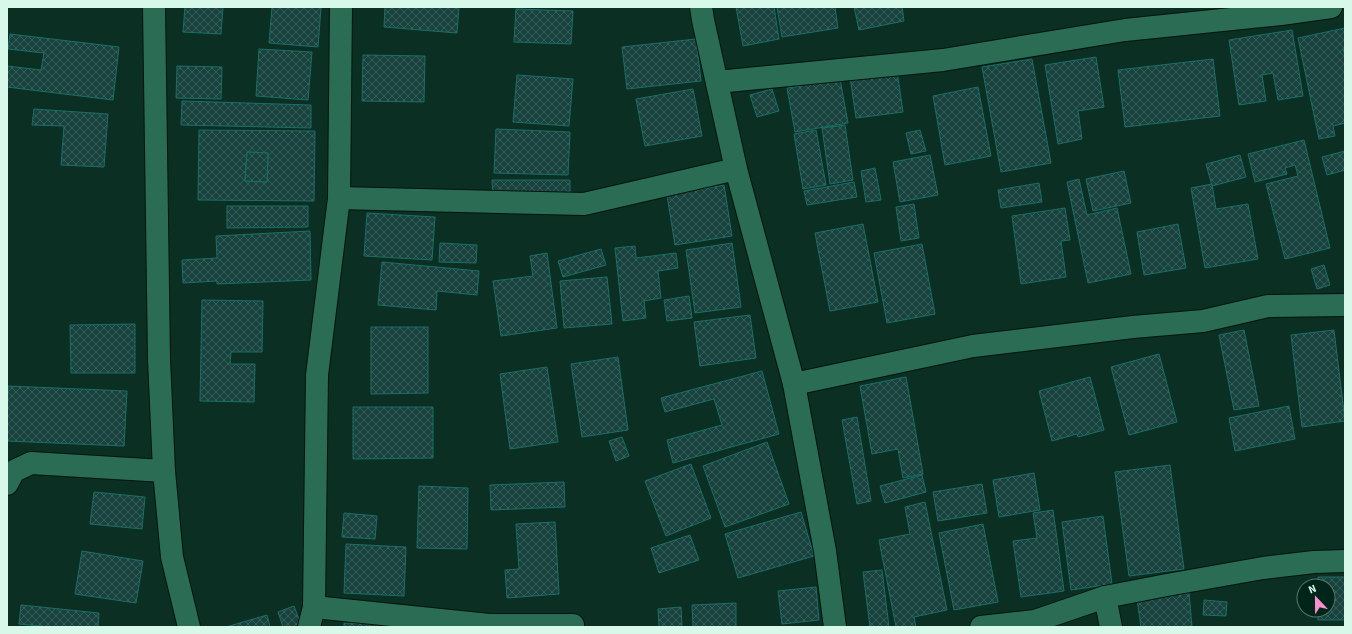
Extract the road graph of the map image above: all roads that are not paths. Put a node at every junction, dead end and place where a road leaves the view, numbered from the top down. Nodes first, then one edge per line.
1 (154, 7) edge
2 (341, 7) edge
3 (701, 7) edge
4 (1331, 7) edge
5 (717, 82) junction
6 (736, 169) junction
7 (339, 198) junction
8 (1345, 305) edge
9 (794, 384) junction
10 (164, 471) junction
11 (7, 484) edge
12 (1345, 561) edge
13 (1105, 597) junction
14 (312, 617) edge
15 (573, 625) dead end
16 (189, 627) edge
17 (835, 627) edge
18 (981, 627) edge
19 (1111, 627) edge

1 - 10 street
2 - 7 street
3 - 5 street
4 - 5 street
5 - 6 street
6 - 7 street
6 - 9 street
7 - 14 street
8 - 9 street
9 - 17 street
10 - 11 street
10 - 16 street
12 - 13 street
13 - 18 street
13 - 19 street
14 - 15 street

